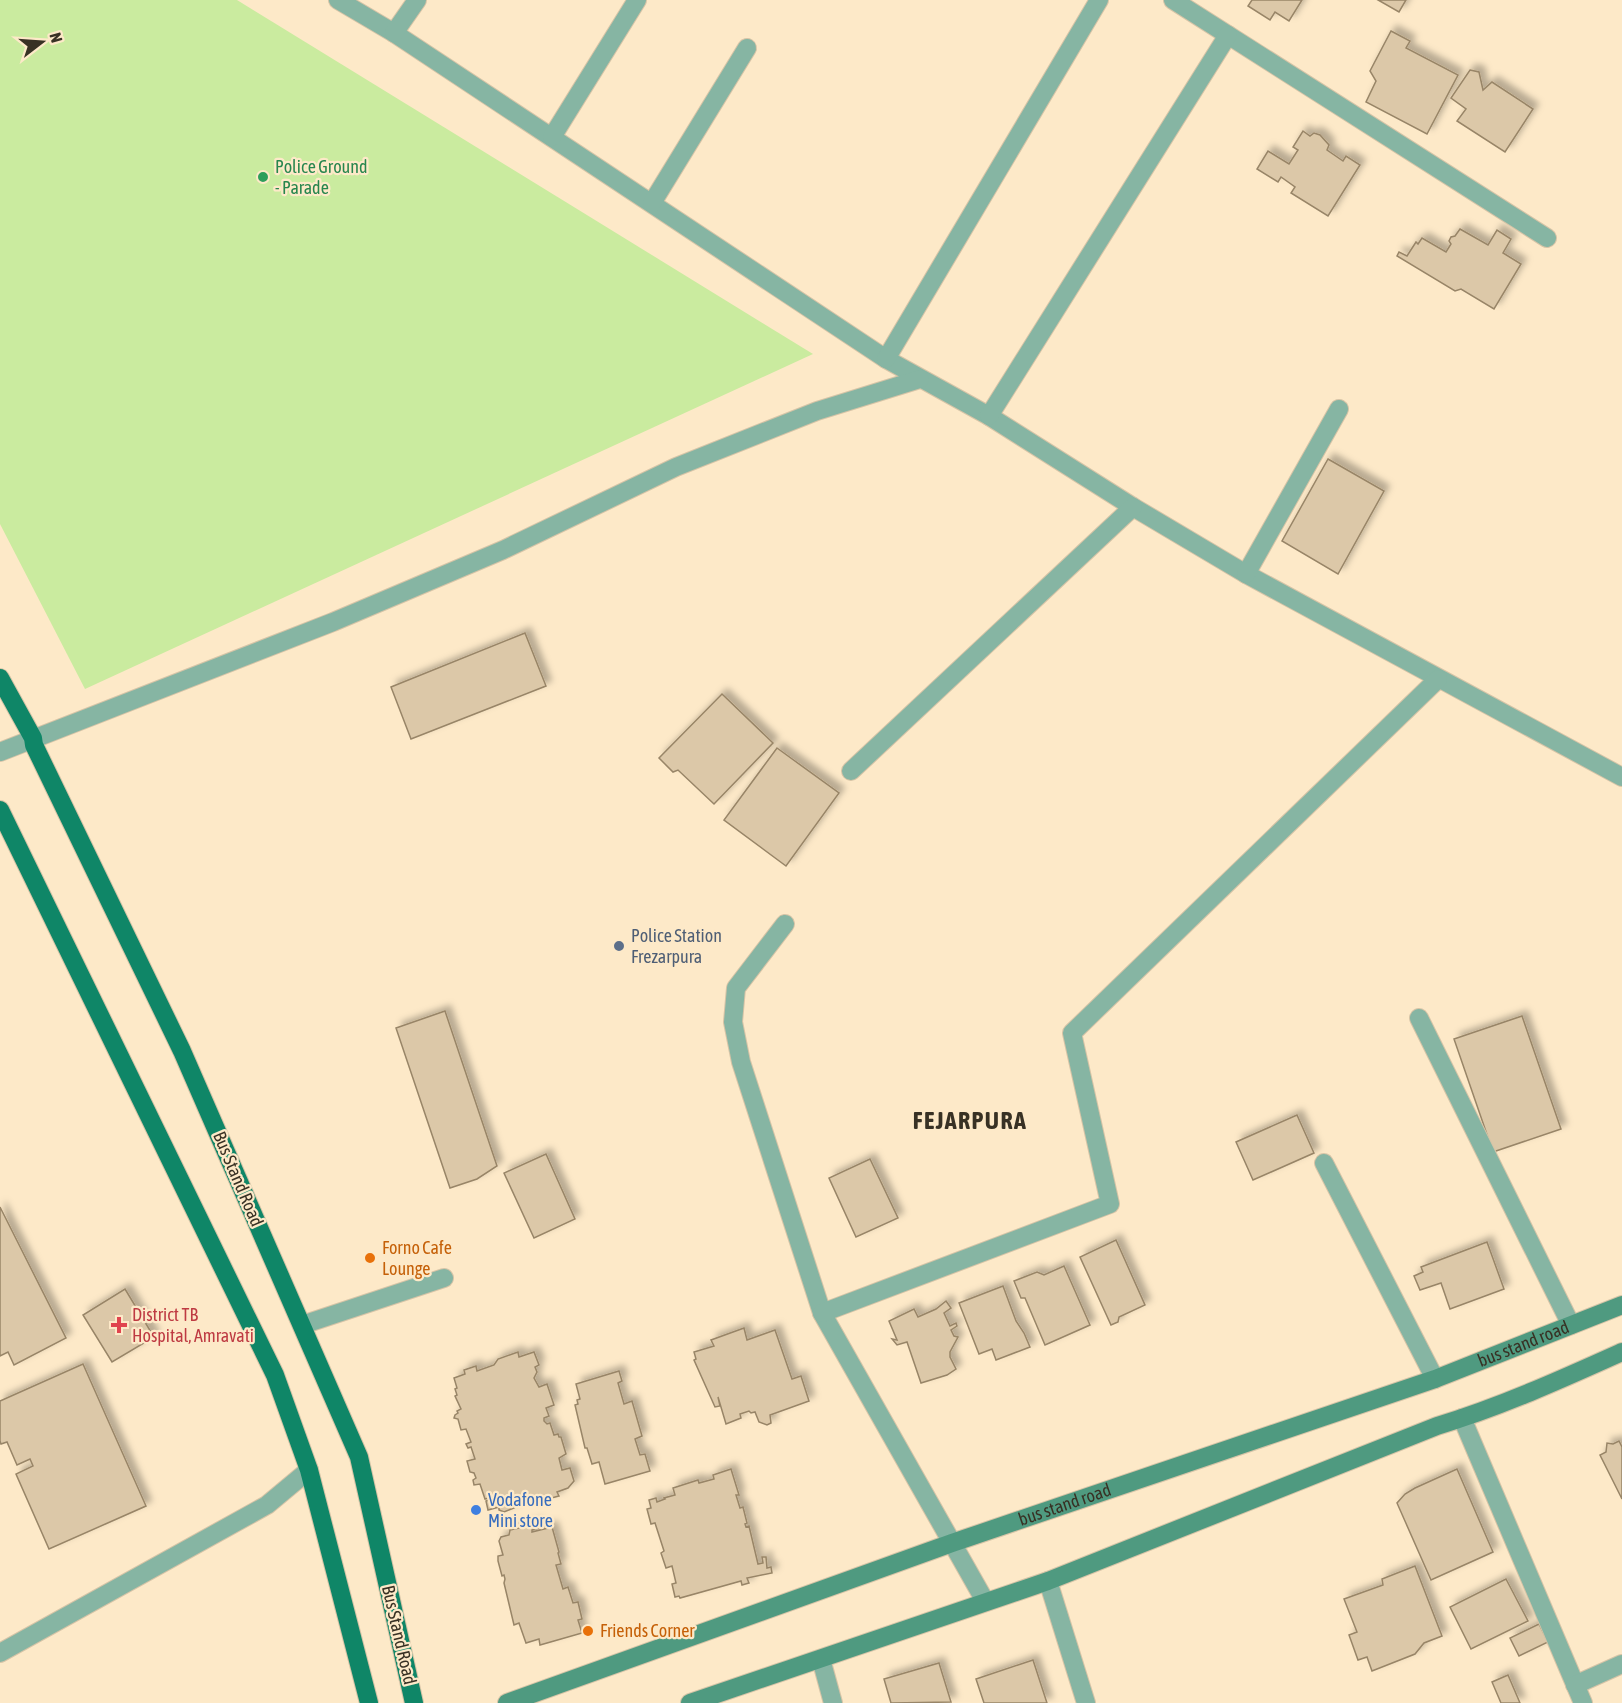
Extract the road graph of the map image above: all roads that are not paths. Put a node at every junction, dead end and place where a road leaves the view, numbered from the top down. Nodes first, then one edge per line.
1 (338, 0) edge
2 (417, 0) edge
3 (637, 0) edge
4 (1098, 0) edge
5 (1173, 0) edge
6 (394, 33) junction
7 (1228, 35) junction
8 (747, 48) dead end
9 (552, 137) junction
10 (652, 203) junction
11 (1547, 238) dead end
12 (886, 359) junction
13 (920, 379) junction
14 (1339, 409) dead end
15 (990, 416) junction
16 (1133, 507) junction
17 (1246, 574) junction
18 (0, 678) edge
19 (1438, 679) junction
20 (33, 738) junction
21 (0, 752) edge
22 (850, 771) dead end
23 (1622, 777) edge
24 (0, 810) edge
25 (785, 924) dead end
26 (1419, 1018) dead end
27 (1324, 1162) dead end
28 (444, 1278) dead end
29 (1622, 1305) edge
30 (822, 1313) junction
31 (302, 1325) junction
32 (1571, 1325) junction
33 (1622, 1352) edge
34 (1435, 1379) junction
35 (1462, 1418) junction
36 (309, 1470) junction
37 (952, 1543) junction
38 (1048, 1581) junction
39 (986, 1601) junction
40 (0, 1653) edge
41 (821, 1659) junction
42 (1622, 1664) edge
43 (1575, 1685) junction
44 (369, 1703) edge
45 (414, 1703) edge
46 (507, 1703) edge
47 (690, 1703) edge
48 (832, 1703) edge
49 (1086, 1703) edge
50 (1583, 1703) edge

1 - 6 street
2 - 6 street
3 - 9 street
4 - 12 street
5 - 7 street
6 - 9 street
7 - 11 street
7 - 15 street
8 - 10 street
9 - 10 street
10 - 12 street
12 - 13 street
13 - 15 street
13 - 20 street
14 - 17 street
15 - 16 street
16 - 17 street
16 - 22 street
17 - 19 street
18 - 20 main road, Bus Stand Road
19 - 23 street
19 - 30 street
20 - 21 street
20 - 31 main road, Bus Stand Road
24 - 36 main road
25 - 30 street
26 - 32 street
27 - 34 street
28 - 31 street
29 - 32 street, bus stand road
30 - 37 street
31 - 45 main road, Bus Stand Road
32 - 34 street, bus stand road
33 - 35 street
34 - 37 street, bus stand road
35 - 38 street
35 - 43 street
36 - 40 street
36 - 44 main road
37 - 39 street
37 - 46 street, bus stand road
38 - 39 street
38 - 49 street
39 - 41 street
41 - 47 street
41 - 48 street
42 - 43 street
43 - 50 street

